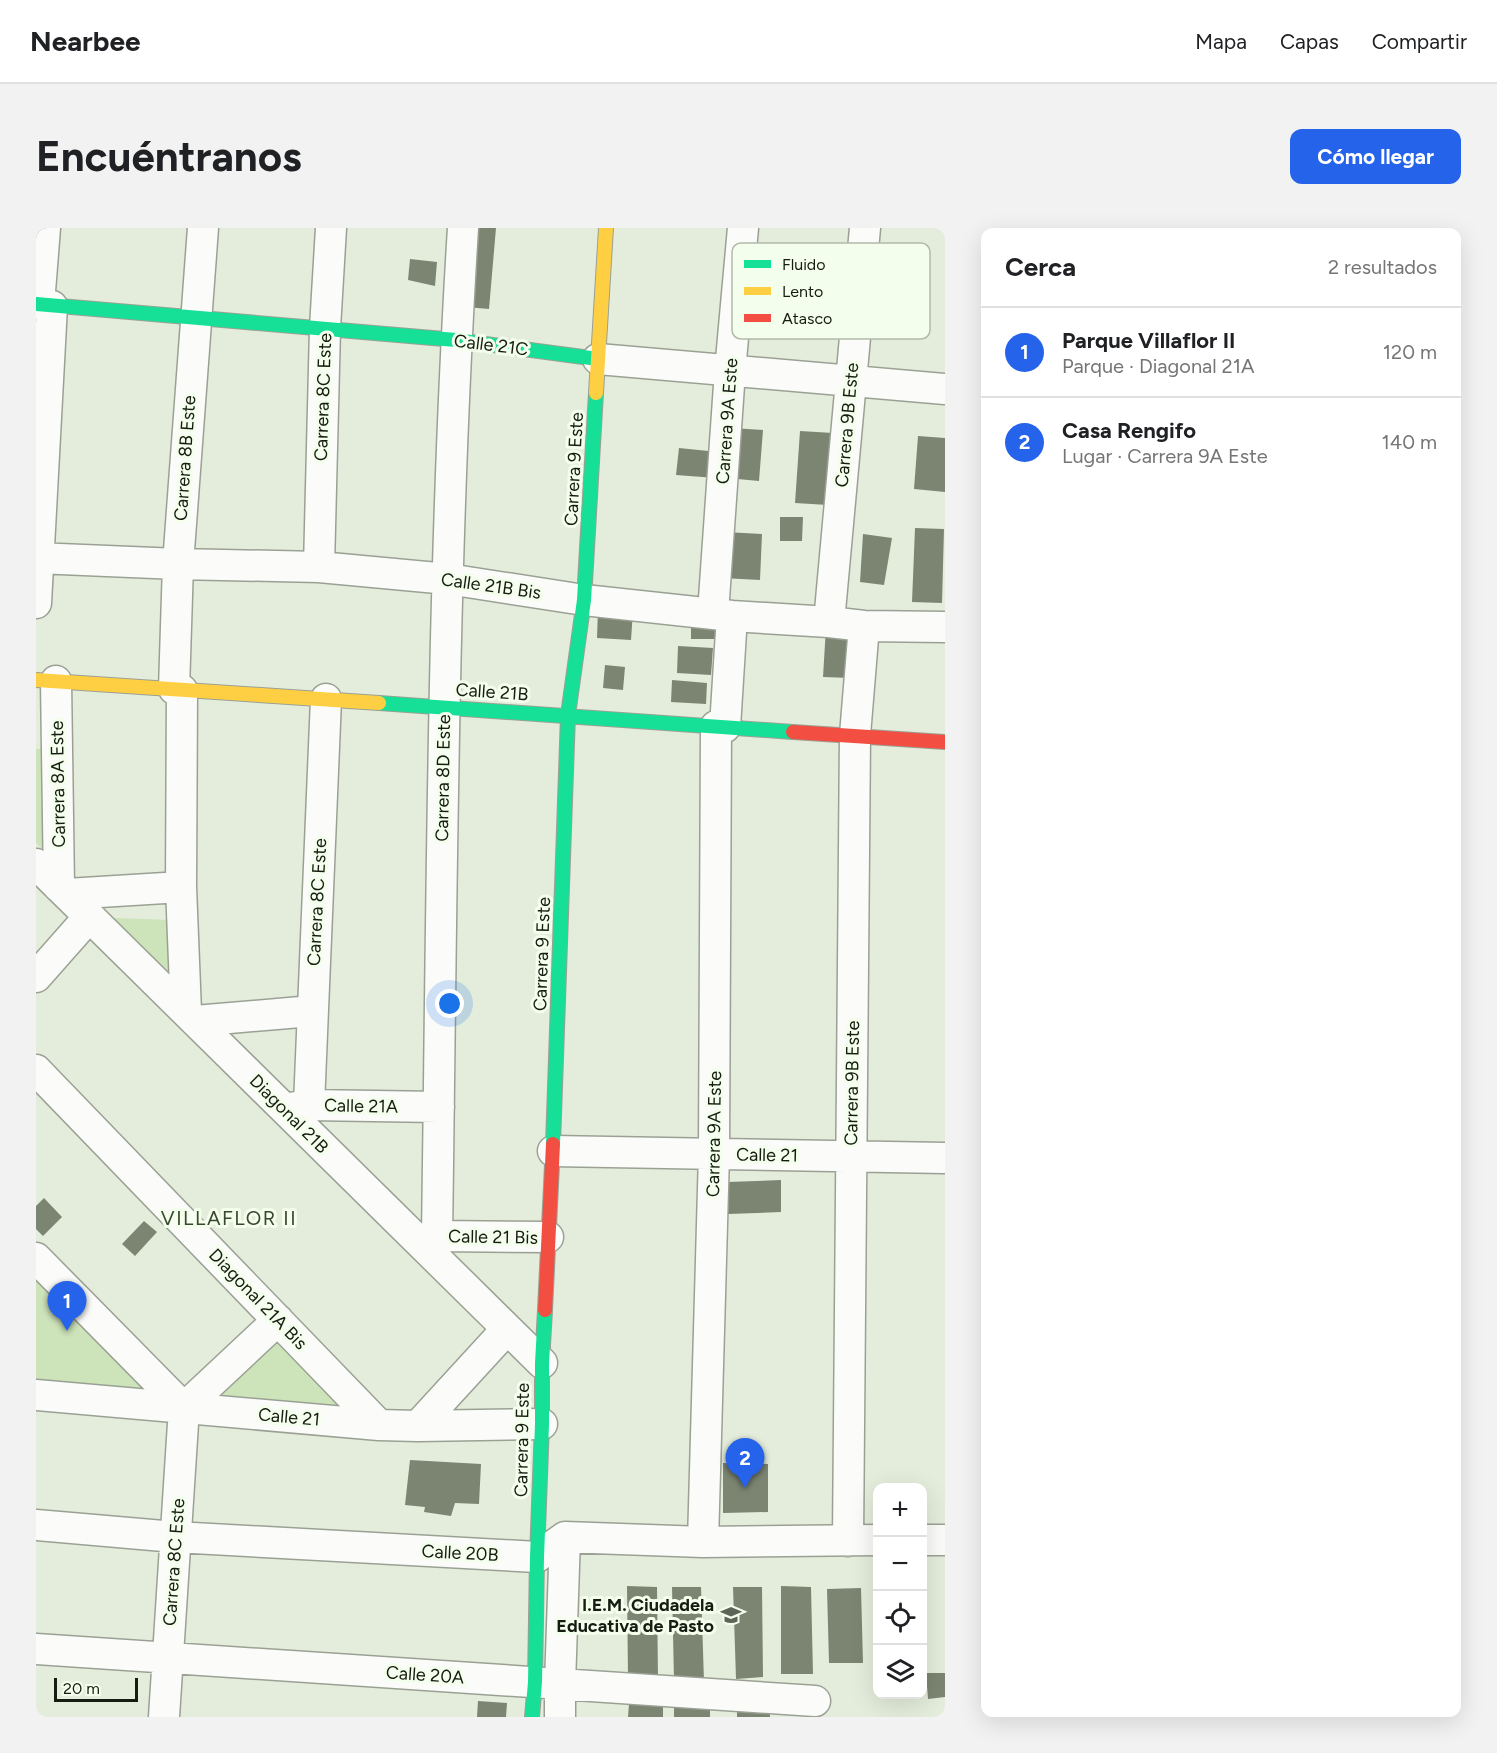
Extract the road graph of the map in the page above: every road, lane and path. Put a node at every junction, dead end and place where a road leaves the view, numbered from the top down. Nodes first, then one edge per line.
1 (45, 228) edge
2 (202, 228) edge
3 (331, 228) edge
4 (463, 228) edge
5 (606, 228) edge
6 (743, 228) edge
7 (865, 228) edge
8 (742, 243) edge
9 (864, 243) edge
10 (43, 305) edge
11 (195, 318) junction
12 (325, 328) junction
13 (733, 339) edge
14 (854, 339) edge
15 (456, 340) junction
16 (598, 359) junction
17 (730, 371) junction
18 (850, 381) junction
19 (945, 389) edge
20 (38, 558) edge
21 (178, 564) junction
22 (319, 567) junction
23 (448, 579) junction
24 (584, 600) junction
25 (36, 603) edge
26 (723, 614) junction
27 (829, 622) junction
28 (864, 626) junction
29 (945, 627) edge
30 (46, 681) edge
31 (178, 689) junction
32 (327, 699) junction
33 (444, 707) junction
34 (568, 715) junction
35 (721, 727) junction
36 (855, 735) junction
37 (945, 742) edge
38 (36, 864) edge
39 (181, 887) junction
40 (63, 891) junction
41 (89, 917) junction
42 (36, 977) edge
43 (312, 1011) junction
44 (190, 1017) junction
45 (36, 1070) edge
46 (296, 1107) junction
47 (439, 1107) junction
48 (554, 1151) junction
49 (714, 1154) junction
50 (851, 1156) junction
51 (945, 1158) edge
52 (548, 1238) junction
53 (435, 1245) junction
54 (36, 1258) edge
55 (278, 1320) junction
56 (507, 1329) junction
57 (542, 1363) junction
58 (36, 1395) edge
59 (184, 1408) junction
60 (542, 1424) junction
61 (379, 1425) junction
62 (418, 1426) junction
63 (36, 1526) edge
64 (176, 1537) junction
65 (565, 1537) junction
66 (927, 1540) edge
67 (945, 1540) edge
68 (863, 1541) edge
69 (703, 1542) junction
70 (537, 1557) junction
71 (36, 1649) edge
72 (168, 1658) junction
73 (547, 1683) junction
74 (815, 1701) dead end
75 (164, 1717) edge
76 (532, 1717) edge
77 (560, 1717) edge

1 - 10 street
2 - 11 street, Carrera 8B Este
3 - 12 street, Carrera 8C Este
4 - 15 street, Carrera 8D Este
5 - 16 street, Carrera 9 Este
6 - 8 street, Carrera 9A Este
7 - 9 street, Carrera 9B Este
10 - 11 street, Calle 21C
10 - 20 street
11 - 12 street, Calle 21C
11 - 21 street, Carrera 8B Este
12 - 15 street, Calle 21C
12 - 22 street, Carrera 8C Este
13 - 17 street, Carrera 9A Este
14 - 18 street, Carrera 9B Este
15 - 16 street, Calle 21C
15 - 23 street, Carrera 8D Este
16 - 17 street, Calle 21C
16 - 24 street, Carrera 9 Este
17 - 18 street, Calle 21C
17 - 26 street, Carrera 9A Este
18 - 19 street, Calle 21C
18 - 27 street, Carrera 9B Este
20 - 21 street, Calle 21B Bis
20 - 25 street
21 - 22 street, Calle 21B Bis
21 - 31 street, Carrera 8B Este
22 - 23 street, Calle 21B Bis
23 - 24 street, Calle 21B Bis
23 - 33 street, Carrera 8D Este
24 - 26 street, Calle 21B Bis
24 - 34 street, Carrera 9 Este
26 - 27 street, Calle 21B Bis
26 - 35 street, Carrera 9A Este
27 - 28 street, Calle 21B Bis
28 - 29 street, Calle 21B Bis
28 - 36 street, Carrera 9B Este
30 - 31 street, Calle 21B
30 - 40 street, Carrera 8A Este
31 - 32 street, Calle 21B
31 - 39 street, Carrera 8B Este
32 - 33 street, Calle 21B
32 - 43 street, Carrera 8C Este
33 - 34 street, Calle 21B
33 - 47 street, Carrera 8D Este
34 - 35 street, Calle 21B
34 - 48 street, Carrera 9 Este
35 - 36 street, Calle 21B
35 - 49 street, Carrera 9A Este
36 - 37 street, Calle 21B
36 - 50 street, Carrera 9B Este
38 - 40 street, Diagonal 21B
39 - 40 street
39 - 44 street, Carrera 8B Este
40 - 41 street, Diagonal 21B
41 - 42 street
41 - 44 street, Diagonal 21B
43 - 44 street
43 - 46 street, Carrera 8C Este
44 - 46 street, Diagonal 21B
45 - 55 street, Diagonal 21A Bis
46 - 47 street, Calle 21A
46 - 53 street, Diagonal 21B
47 - 53 street, Carrera 8D Este
48 - 49 street, Calle 21
48 - 52 street, Carrera 9 Este
49 - 50 street, Calle 21
49 - 69 street, Carrera 9A Este
50 - 51 street, Calle 21
50 - 68 street, Carrera 9B Este
52 - 53 street, Calle 21 Bis
52 - 57 street, Carrera 9 Este
53 - 56 street, Diagonal 21B
54 - 59 street
55 - 59 street
55 - 61 street, Diagonal 21A Bis
56 - 57 street, Diagonal 21B
56 - 62 street
57 - 60 street, Carrera 9 Este
58 - 59 street, Calle 21
59 - 61 street, Calle 21
59 - 64 street, Carrera 8C Este
60 - 62 street, Calle 21
60 - 70 street, Carrera 9 Este
61 - 62 street, Calle 21
63 - 64 street, Calle 20B
64 - 70 street, Calle 20B
64 - 72 street, Carrera 8C Este
65 - 69 street
65 - 70 street
65 - 73 street
66 - 67 street
68 - 69 street
70 - 73 street, Carrera 9 Este
71 - 72 street, Calle 20A
72 - 73 street, Calle 20A
72 - 75 street, Carrera 8C Este
73 - 74 street, Calle 20A
73 - 76 street, Carrera 9 Este
73 - 77 street

